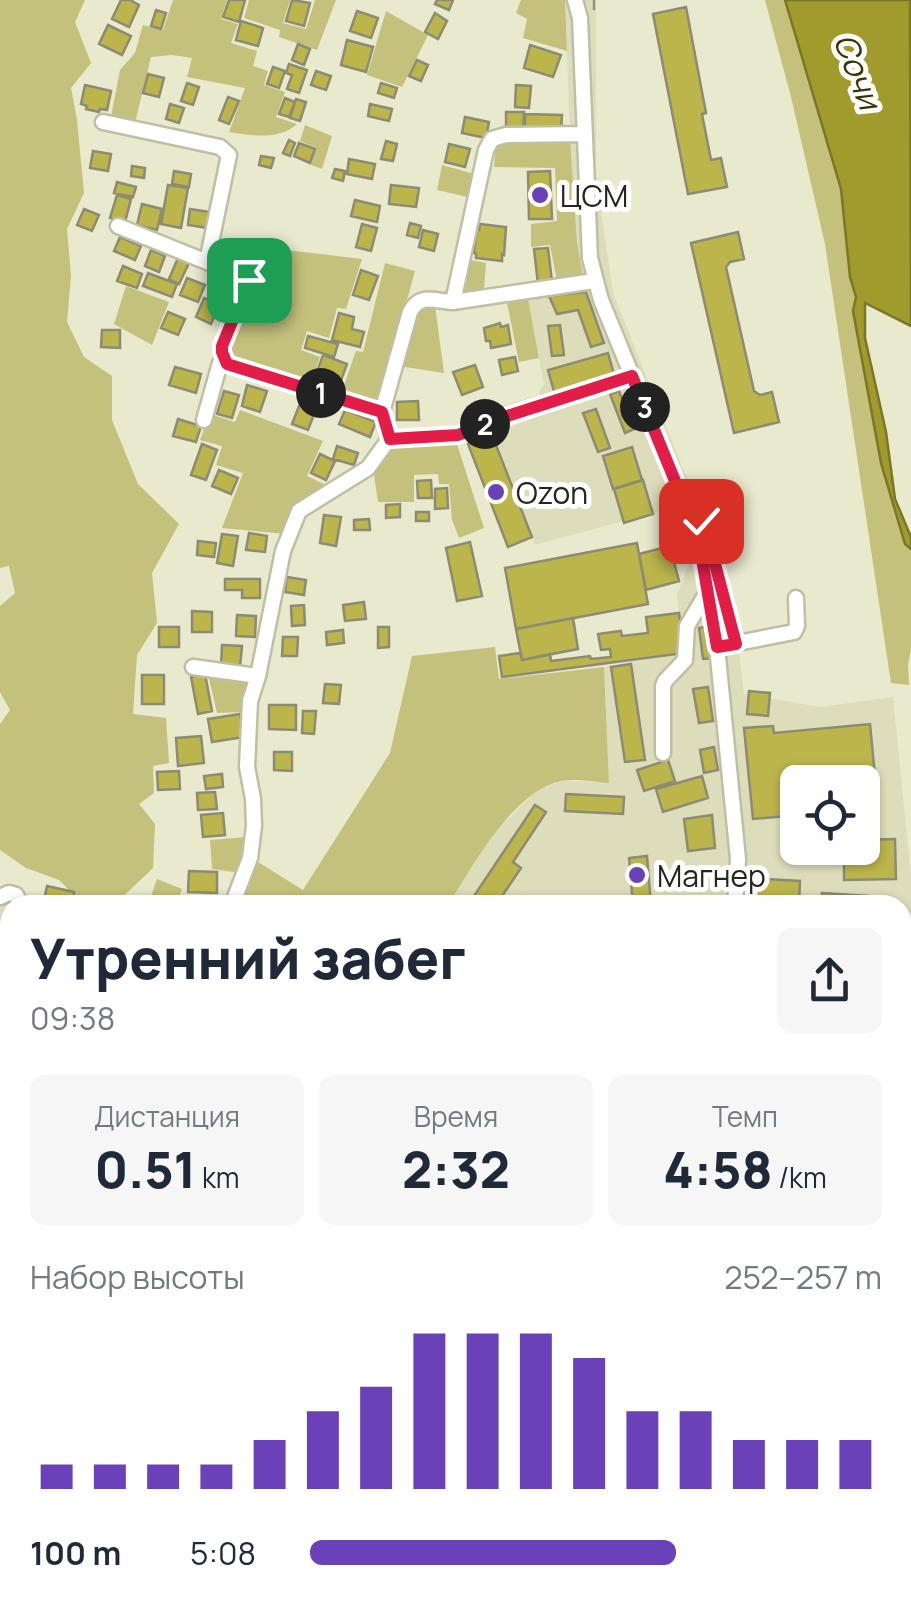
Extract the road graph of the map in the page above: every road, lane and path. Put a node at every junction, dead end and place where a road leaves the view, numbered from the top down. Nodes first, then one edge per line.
1 (576, 0) edge
2 (594, 0) edge
3 (594, 22) dead end
4 (103, 122) dead end
5 (584, 134) junction
6 (118, 226) dead end
7 (208, 262) junction
8 (594, 281) junction
9 (453, 302) junction
10 (220, 363) dead end
11 (632, 376) junction
12 (382, 412) junction
13 (204, 420) dead end
14 (390, 439) junction
15 (714, 586) junction
16 (796, 598) dead end
17 (736, 644) junction
18 (717, 647) junction
19 (193, 667) dead end
20 (258, 676) junction
21 (663, 753) dead end
22 (236, 895) edge
23 (736, 895) edge

1 - 5 street
2 - 3 path
4 - 7 street
5 - 8 street
5 - 9 street
6 - 7 street
7 - 12 street
8 - 9 street
8 - 11 street
9 - 12 street
10 - 13 street
11 - 14 street
11 - 15 street
12 - 14 street
14 - 20 street
15 - 17 path
15 - 18 street
15 - 21 street
16 - 17 street
17 - 18 street
18 - 23 street
19 - 20 street
20 - 22 street

